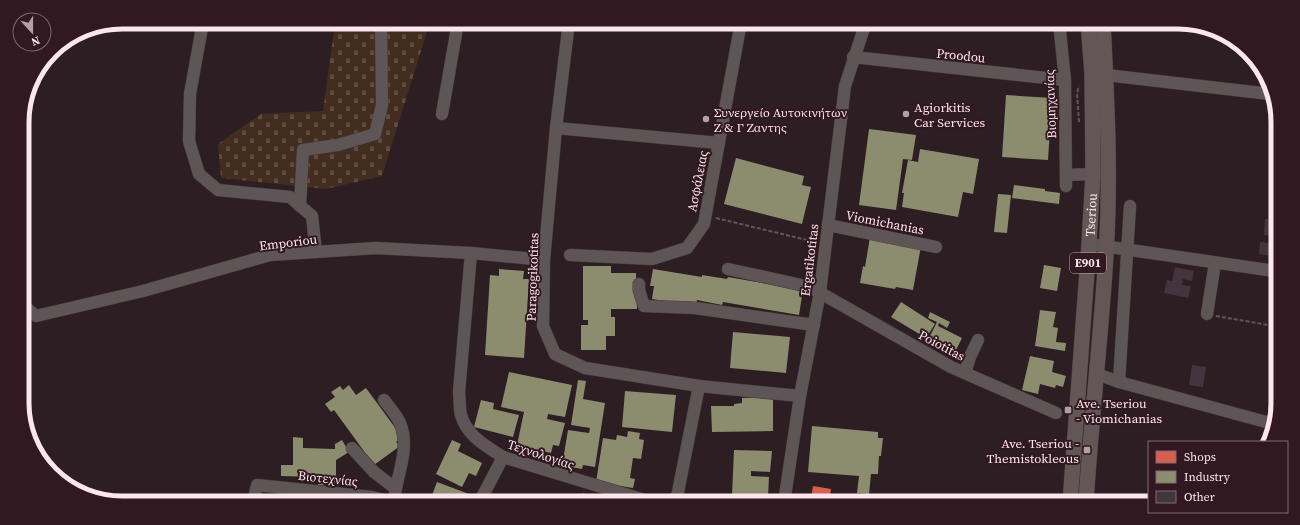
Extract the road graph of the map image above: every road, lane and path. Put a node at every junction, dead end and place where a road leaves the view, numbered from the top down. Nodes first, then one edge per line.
1 (202, 29) edge
2 (381, 29) edge
3 (457, 29) edge
4 (569, 29) edge
5 (740, 29) edge
6 (863, 29) edge
7 (1061, 29) edge
8 (1089, 29) edge
9 (1103, 29) edge
10 (853, 57) junction
11 (1106, 75) junction
12 (1065, 80) junction
13 (1266, 94) edge
14 (442, 114) dead end
15 (556, 128) junction
16 (719, 143) junction
17 (1093, 174) junction
18 (300, 206) junction
19 (1130, 206) dead end
20 (705, 215) junction
21 (828, 225) junction
22 (826, 244) junction
23 (1089, 244) junction
24 (1106, 246) junction
25 (936, 247) dead end
26 (1127, 250) junction
27 (316, 252) junction
28 (471, 253) junction
29 (570, 256) dead end
30 (544, 260) junction
31 (1215, 263) junction
32 (728, 269) dead end
33 (1271, 270) edge
34 (639, 284) dead end
35 (820, 292) junction
36 (29, 310) edge
37 (1207, 314) joint
38 (814, 325) junction
39 (1271, 325) edge
40 (978, 340) dead end
41 (965, 373) junction
42 (1097, 374) junction
43 (1119, 382) junction
44 (699, 386) junction
45 (800, 396) junction
46 (384, 400) dead end
47 (1056, 413) dead end
48 (1269, 422) edge
49 (352, 448) dead end
50 (503, 457) junction
51 (395, 488) junction
52 (255, 496) edge
53 (362, 496) edge
54 (395, 496) edge
55 (483, 496) edge
56 (631, 496) edge
57 (677, 496) edge
58 (785, 496) edge
59 (1071, 496) edge
60 (1087, 496) edge

1 - 18 street
2 - 18 street
3 - 14 street
4 - 15 street, Paragogikotitas
5 - 16 street, Ασφάλειας
6 - 10 street, Ergatikotitas
7 - 12 street, Βιομηχανίας
8 - 17 main road, Tseriou / E901
9 - 11 main road, Tseriou / E901
10 - 12 street, Proodou
10 - 21 street, Ergatikotitas
11 - 13 street
11 - 24 main road, Tseriou / E901
12 - 17 street, Βιομηχανίας
15 - 16 street
15 - 30 street, Paragogikotitas
16 - 20 street, Ασφάλειας
17 - 23 main road, Tseriou / E901
18 - 27 street
19 - 26 street
20 - 22 path
20 - 29 street, Ασφάλειας
21 - 22 street, Ergatikotitas
21 - 25 street, Viomichanias
22 - 35 street, Ergatikotitas
23 - 24 street
23 - 59 main road, Tseriou / E901
24 - 26 street
24 - 42 main road, Tseriou / E901
26 - 31 street
26 - 43 street
27 - 28 street, Emporiou
27 - 36 street, Emporiou
28 - 30 street, Emporiou
28 - 50 street, Τεχνολογίας
30 - 44 street, Paragogikotitas
31 - 33 street
31 - 37 street
32 - 35 street, Poiotitas
34 - 38 street
35 - 38 street, Ergatikotitas
35 - 41 street, Poiotitas
37 - 39 path
38 - 45 street, Ergatikotitas
40 - 41 street
41 - 47 street, Poiotitas
42 - 43 street
42 - 60 main road, Tseriou / E901
43 - 48 street
44 - 45 street, Paragogikotitas
44 - 57 street
45 - 58 street, Ergatikotitas
46 - 51 street
49 - 51 street
50 - 55 street
50 - 56 street, Τεχνολογίας
51 - 54 street
52 - 53 street, Βιοτεχνίας

